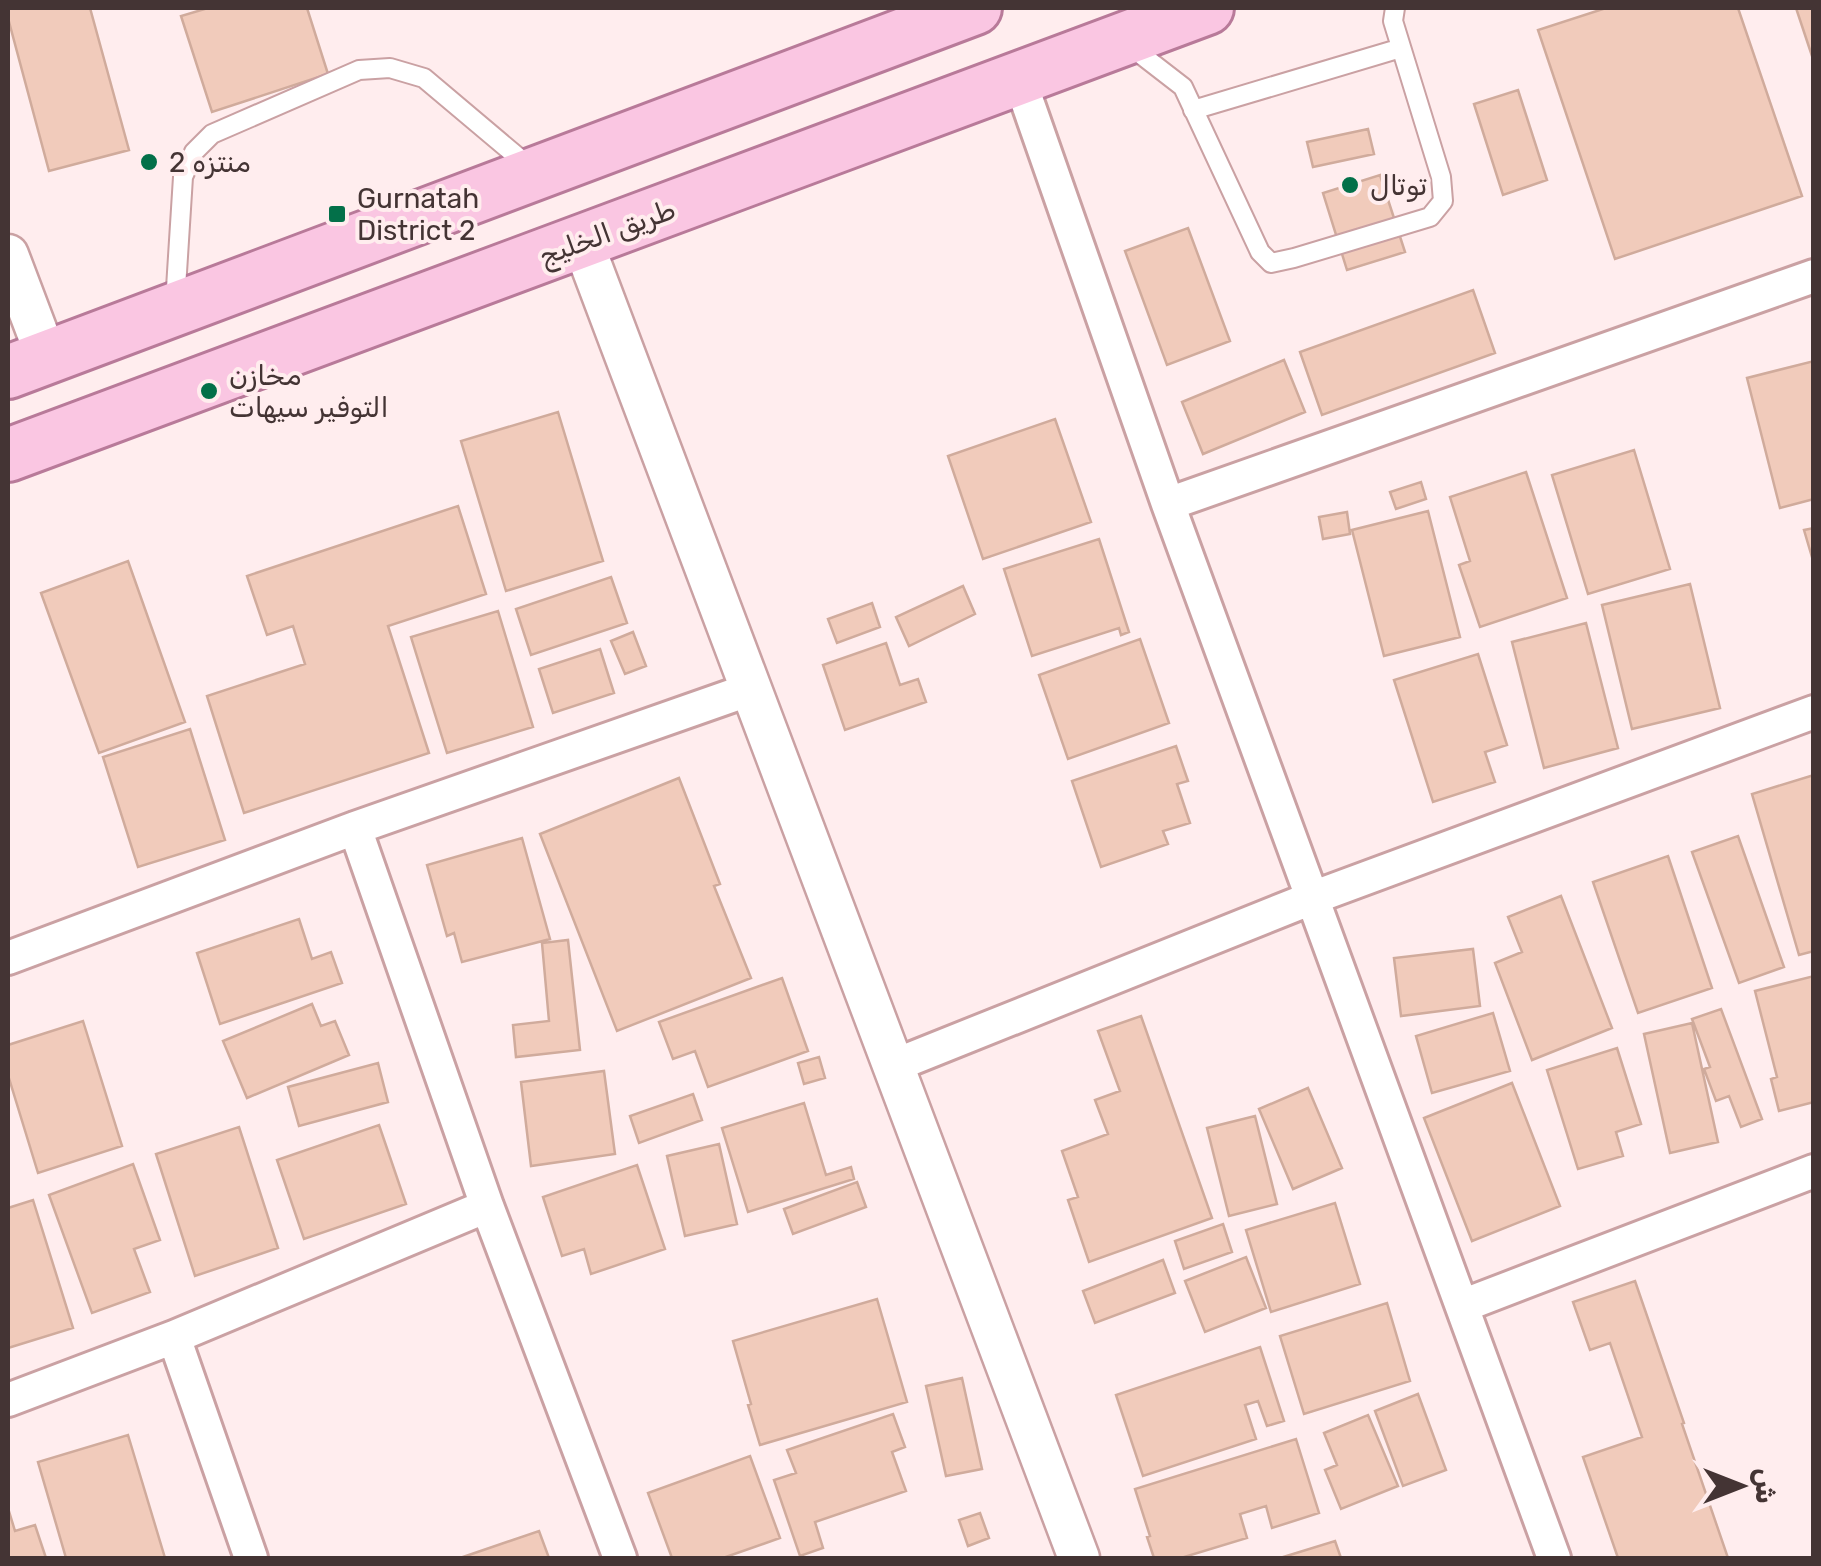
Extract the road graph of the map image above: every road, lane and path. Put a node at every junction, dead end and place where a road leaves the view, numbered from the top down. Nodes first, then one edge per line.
1 (974, 8) edge
2 (1207, 8) edge
3 (1395, 8) edge
4 (1122, 39) junction
5 (1401, 48) junction
6 (1019, 78) junction
7 (1193, 110) junction
8 (536, 173) junction
9 (582, 241) junction
10 (8, 254) edge
11 (1814, 276) edge
12 (174, 309) junction
13 (27, 365) edge
14 (8, 456) edge
15 (1168, 504) junction
16 (751, 689) junction
17 (1814, 712) edge
18 (354, 828) junction
19 (1312, 898) junction
20 (8, 958) edge
21 (893, 1066) junction
22 (1814, 1172) edge
23 (486, 1206) junction
24 (1462, 1306) junction
25 (174, 1337) junction
26 (8, 1400) edge
27 (250, 1558) edge
28 (620, 1558) edge
29 (1076, 1558) edge
30 (1554, 1558) edge

1 - 8 main road
2 - 4 main road, طريق الخليج
3 - 5 lane
4 - 6 main road, طريق الخليج
4 - 7 lane
5 - 7 lane
5 - 7 lane
6 - 9 main road, طريق الخليج
6 - 15 street
8 - 12 main road
8 - 12 lane
9 - 14 main road, طريق الخليج
9 - 16 street
10 - 13 street
11 - 15 street
12 - 13 main road
15 - 19 street
16 - 18 street
16 - 21 street
17 - 19 street
18 - 20 street
18 - 23 street
19 - 21 street
19 - 24 street
21 - 29 street
22 - 24 street
23 - 25 street
23 - 28 street
24 - 30 street
25 - 26 street
25 - 27 street

